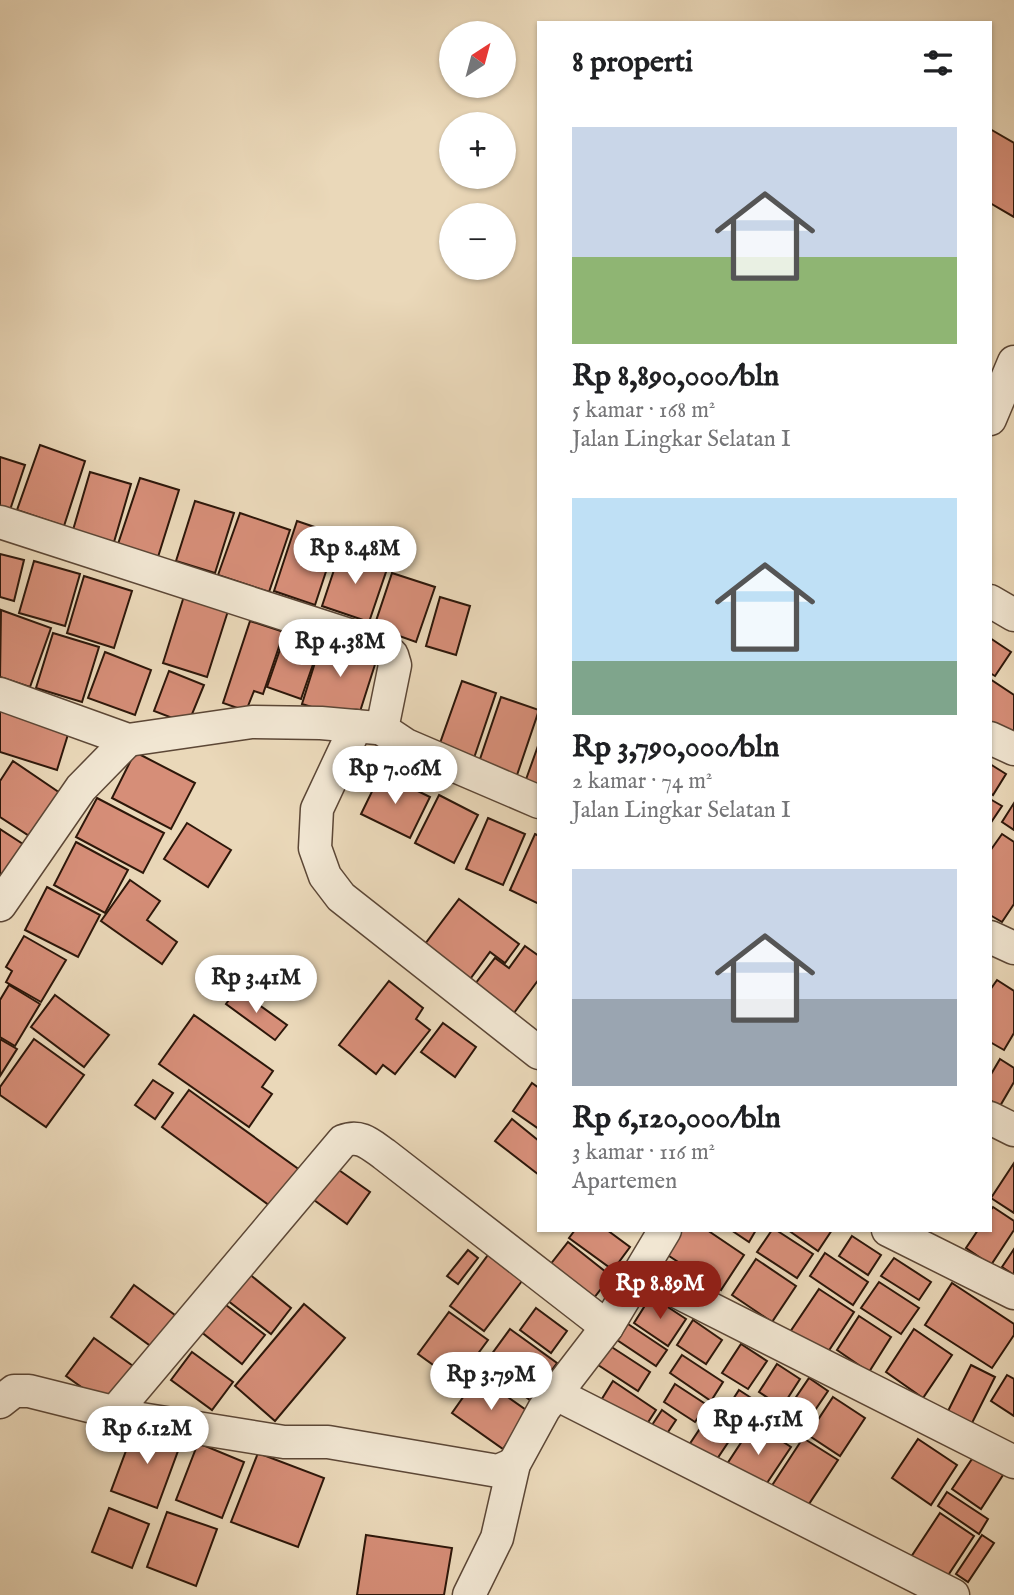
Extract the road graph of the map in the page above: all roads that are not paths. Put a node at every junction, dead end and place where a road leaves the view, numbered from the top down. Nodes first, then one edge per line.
1 (1014, 362) edge
2 (992, 414) edge
3 (0, 522) edge
4 (992, 602) edge
5 (1014, 615) edge
6 (0, 694) edge
7 (369, 727) junction
8 (992, 739) edge
9 (128, 740) junction
10 (1014, 749) edge
11 (537, 801) edge
12 (0, 905) edge
13 (992, 938) edge
14 (1014, 948) edge
15 (537, 1051) edge
16 (992, 1119) edge
17 (1014, 1130) edge
18 (664, 1232) edge
19 (892, 1232) edge
20 (640, 1273) junction
21 (1014, 1293) edge
22 (607, 1327) junction
23 (0, 1402) edge
24 (550, 1402) junction
25 (114, 1413) junction
26 (1014, 1462) edge
27 (514, 1464) junction
28 (469, 1595) edge
29 (953, 1595) edge

1 - 2 street
3 - 7 street
4 - 5 street
6 - 9 street
7 - 9 street
7 - 11 street
7 - 15 street
8 - 10 street
9 - 12 street
13 - 14 street
16 - 17 street
18 - 20 street
19 - 21 street
20 - 22 street
20 - 26 street
22 - 24 street
22 - 25 street
23 - 25 street
24 - 27 street
24 - 29 street
25 - 27 street
27 - 28 street

